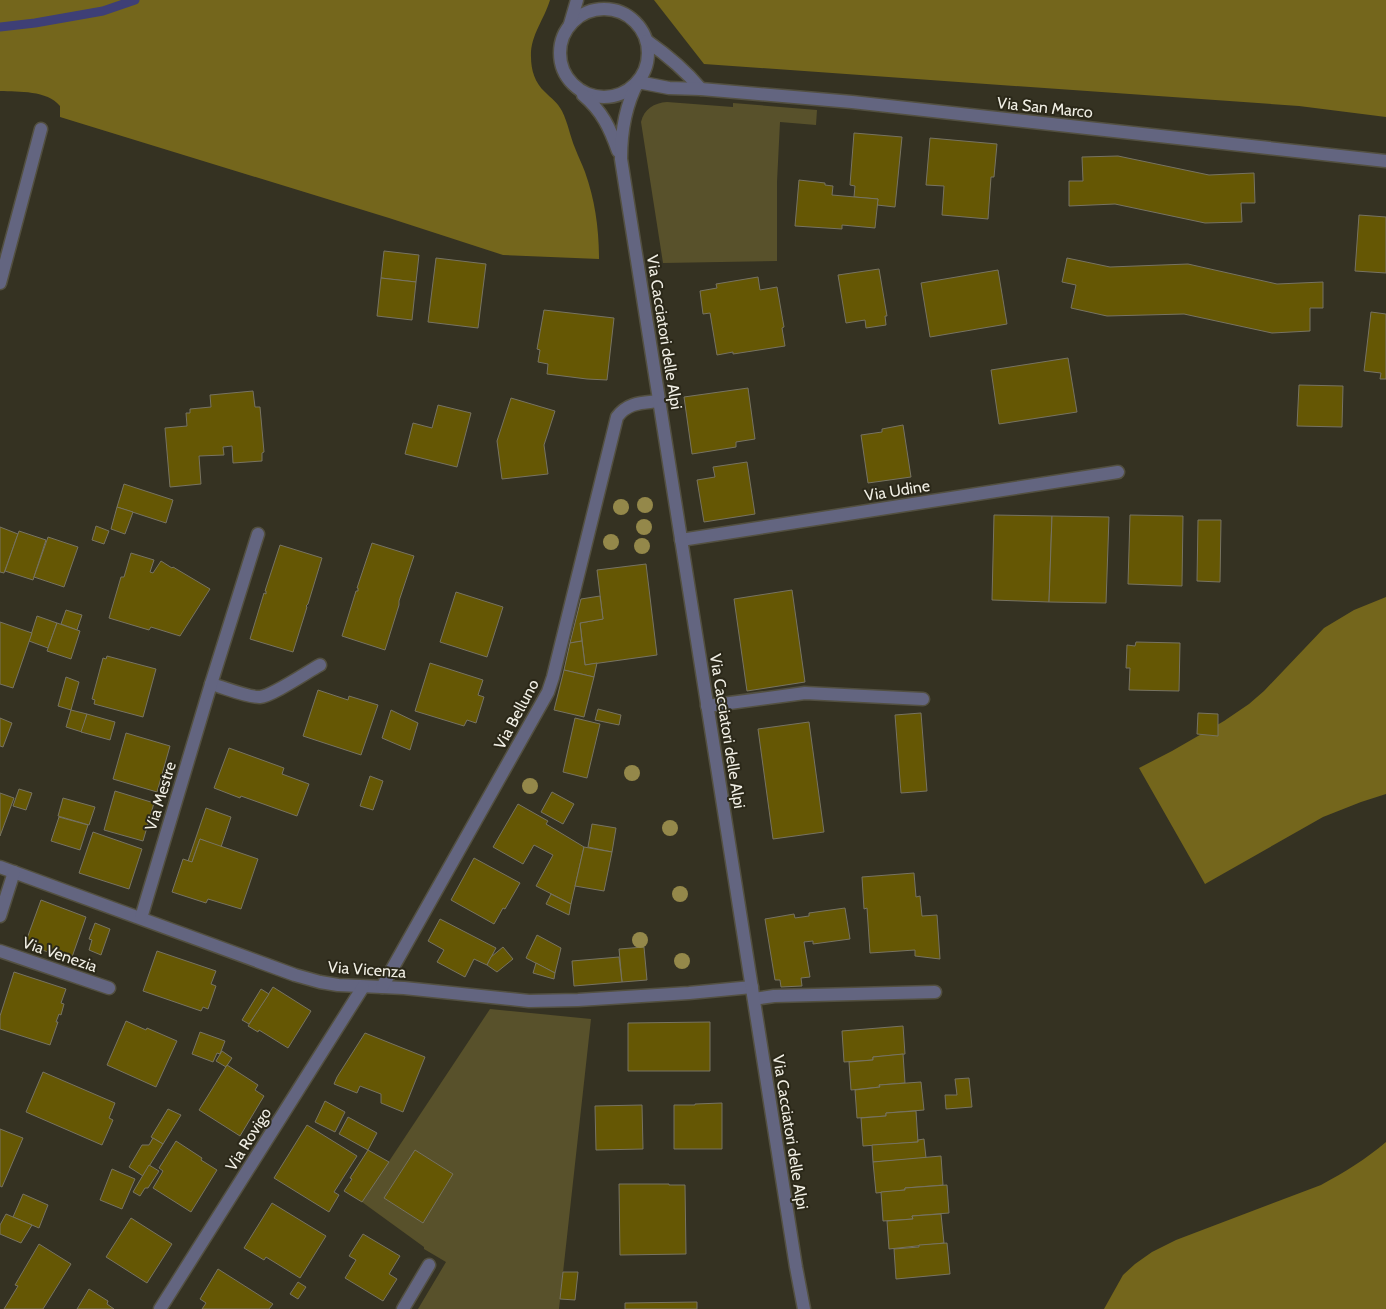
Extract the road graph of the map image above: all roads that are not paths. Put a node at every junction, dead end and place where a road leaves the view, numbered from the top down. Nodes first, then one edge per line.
1 (577, 0) edge
2 (614, 0) edge
3 (625, 14) junction
4 (569, 26) junction
5 (647, 41) junction
6 (638, 82) junction
7 (576, 88) junction
8 (701, 89) junction
9 (41, 129) dead end
10 (621, 159) junction
11 (1386, 162) edge
12 (0, 282) edge
13 (659, 401) junction
14 (1118, 472) dead end
15 (258, 534) dead end
16 (681, 540) junction
17 (320, 665) dead end
18 (211, 684) junction
19 (923, 700) dead end
20 (708, 706) junction
21 (0, 867) edge
22 (14, 872) junction
23 (0, 916) edge
24 (140, 918) junction
25 (0, 951) edge
26 (363, 987) junction
27 (382, 987) junction
28 (109, 988) dead end
29 (935, 992) dead end
30 (753, 993) junction
31 (429, 1265) dead end
32 (160, 1309) edge
33 (403, 1309) edge
34 (804, 1309) edge

1 - 4 street, Via Cacciatori delle Alpi
2 - 3 street
3 - 4 street
3 - 5 street
4 - 7 street, Via Cacciatori delle Alpi
5 - 6 street, Via Cacciatori delle Alpi
5 - 8 street
6 - 7 street
6 - 8 street, Via San Marco
6 - 10 street, Via Cacciatori delle Alpi
7 - 10 street, Via Cacciatori delle Alpi
8 - 11 street, Via San Marco
9 - 12 street
10 - 13 street, Via Cacciatori delle Alpi
13 - 16 street, Via Cacciatori delle Alpi
13 - 27 street, Via Belluno
14 - 16 street, Via Udine
15 - 18 street, Via Mestre
16 - 20 street, Via Cacciatori delle Alpi
17 - 18 street
18 - 24 street, Via Mestre
19 - 20 street
20 - 30 street, Via Cacciatori delle Alpi
21 - 22 street, Via Vicenza
22 - 23 street
22 - 24 street, Via Vicenza
24 - 26 street, Via Vicenza
25 - 28 street, Via Venezia
26 - 27 street, Via Vicenza
26 - 32 street, Via Rovigo
27 - 30 street, Via Vicenza
29 - 30 street, Via Vicenza
30 - 34 street, Via Cacciatori delle Alpi
31 - 33 street

